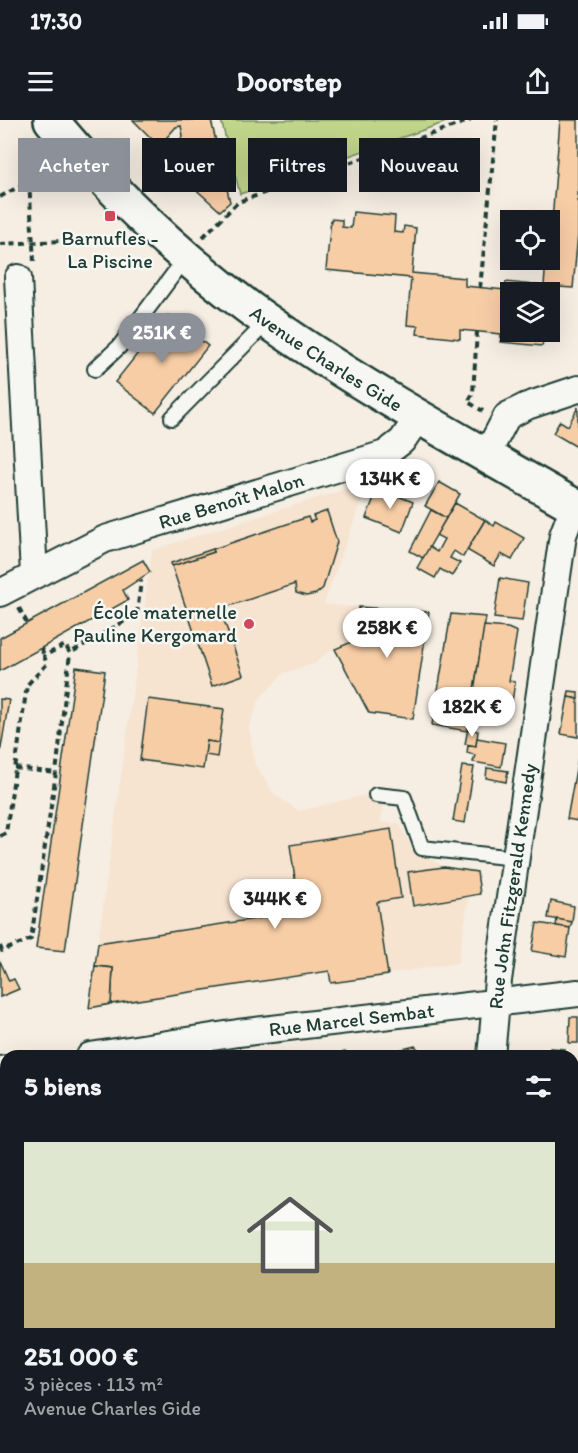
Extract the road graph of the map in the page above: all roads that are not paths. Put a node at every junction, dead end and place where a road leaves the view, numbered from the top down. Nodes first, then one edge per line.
1 (51, 120) edge
2 (187, 256) junction
3 (18, 278) road end
4 (268, 321) junction
5 (95, 369) dead end
6 (578, 390) edge
7 (419, 416) junction
8 (172, 418) dead end
9 (486, 456) junction
10 (576, 507) edge
11 (33, 574) junction
12 (0, 593) edge
13 (376, 795) dead end
14 (515, 858) junction
15 (578, 993) edge
16 (495, 1005) junction
17 (129, 1050) edge
18 (491, 1050) edge

1 - 2 main road, Avenue Charles Gide
2 - 4 main road, Avenue Charles Gide
2 - 5 lane
3 - 11 street
4 - 7 main road, Avenue Charles Gide
4 - 8 lane
6 - 9 street
7 - 9 main road, Avenue Charles Gide
7 - 11 street, Rue Benoît Malon
9 - 10 main road, Avenue Charles Gide
10 - 14 street, Rue John Fitzgerald Kennedy
11 - 12 street, Rue Benoît Malon
13 - 14 lane
14 - 16 street, Rue John Fitzgerald Kennedy
15 - 16 street, Rue Marcel Sembat
16 - 17 street, Rue Marcel Sembat
16 - 18 street, Rue John Fitzgerald Kennedy

